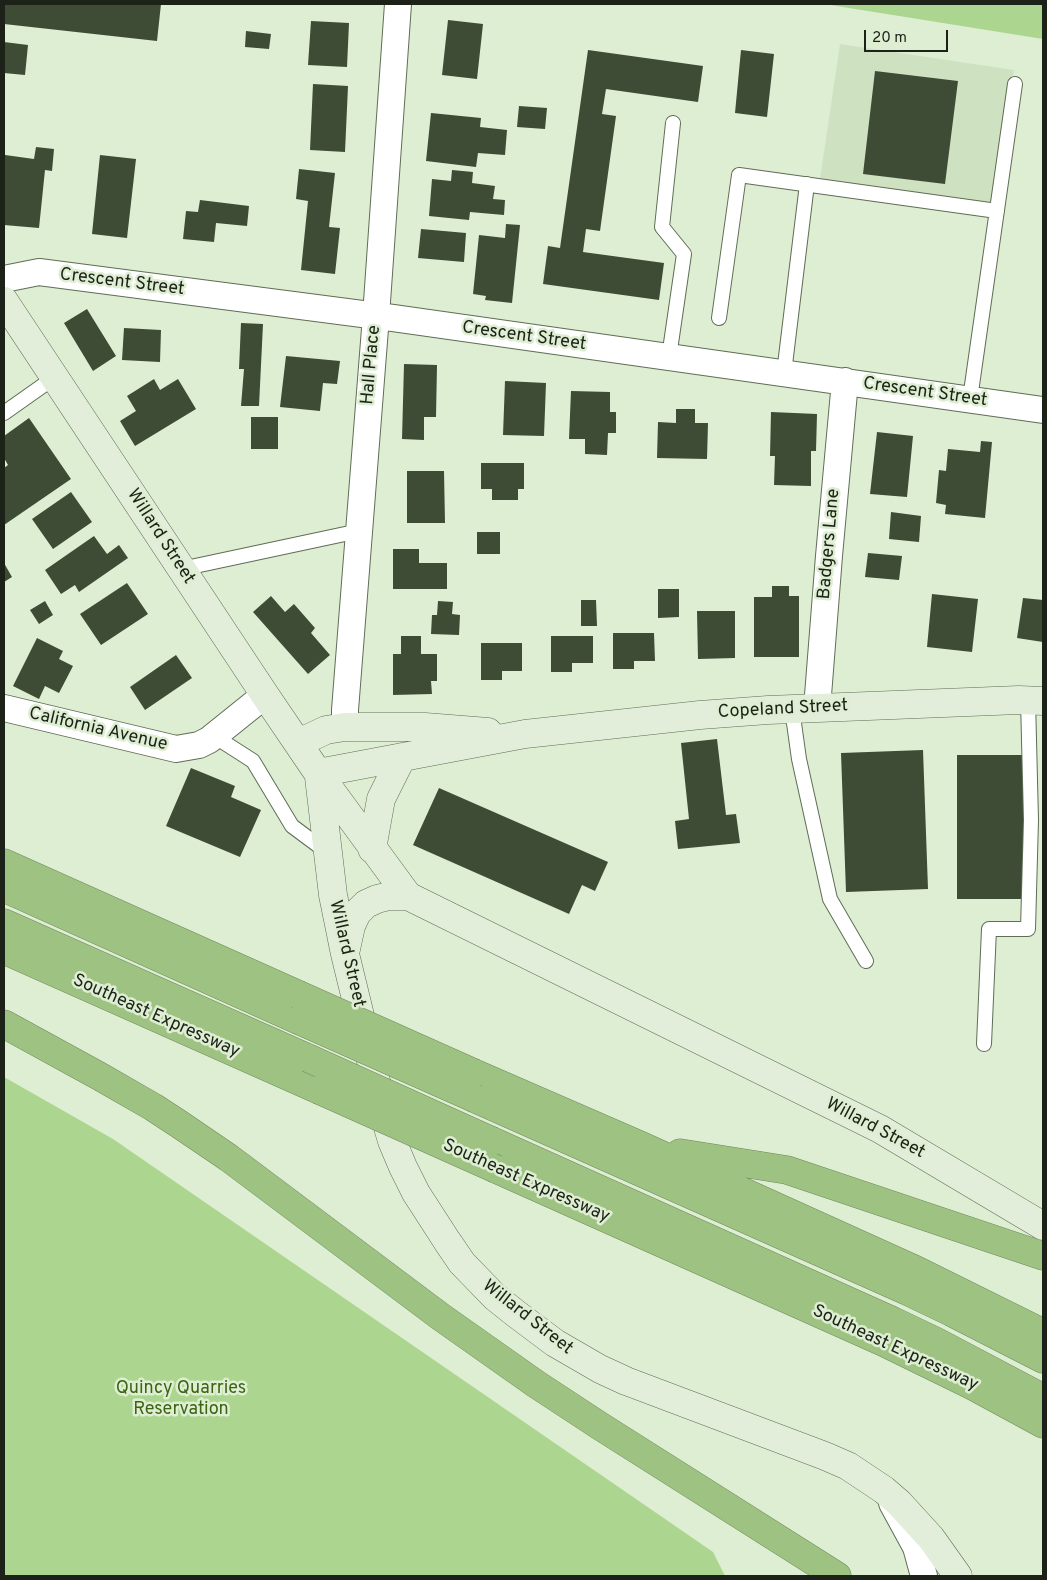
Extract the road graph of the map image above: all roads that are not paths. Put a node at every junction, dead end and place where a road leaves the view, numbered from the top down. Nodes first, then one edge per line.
1 (398, 4) edge
2 (1015, 84) dead end
3 (673, 123) dead end
4 (808, 184) junction
5 (997, 211) junction
6 (4, 279) edge
7 (4, 301) edge
8 (376, 316) junction
9 (719, 318) dead end
10 (669, 357) junction
11 (784, 373) junction
12 (55, 378) junction
13 (845, 381) junction
14 (970, 399) junction
15 (1043, 410) edge
16 (4, 413) edge
17 (359, 531) junction
18 (181, 569) junction
19 (265, 695) junction
20 (1036, 700) edge
21 (4, 708) edge
22 (804, 708) junction
23 (345, 726) junction
24 (525, 734) junction
25 (214, 736) junction
26 (299, 745) junction
27 (402, 757) junction
28 (318, 773) junction
29 (372, 849) junction
30 (327, 853) junction
31 (4, 863) edge
32 (4, 888) edge
33 (408, 896) junction
34 (4, 923) edge
35 (4, 950) edge
36 (345, 954) junction
37 (866, 961) dead end
38 (297, 1007) junction
39 (4, 1024) edge
40 (984, 1044) dead end
41 (475, 1086) junction
42 (642, 1146) junction
43 (1043, 1226) edge
44 (1043, 1256) edge
45 (1043, 1333) edge
46 (1043, 1359) edge
47 (1043, 1398) edge
48 (1043, 1424) edge
49 (884, 1490) junction
50 (837, 1576) edge
51 (924, 1576) edge
52 (958, 1576) edge

1 - 8 street, Hall Place
2 - 5 lane
3 - 10 lane
4 - 5 lane
4 - 9 lane
4 - 11 lane
5 - 14 lane
6 - 8 street, Crescent Street
7 - 12 main road, Willard Street
8 - 10 street, Crescent Street
8 - 17 street, Hall Place
10 - 11 street, Crescent Street
11 - 13 street, Crescent Street
12 - 16 lane
12 - 18 main road, Willard Street
13 - 14 street, Crescent Street
13 - 22 street, Badgers Lane
14 - 15 street, Crescent Street
17 - 18 lane
17 - 23 street, Hall Place
18 - 19 main road, Willard Street
19 - 25 street, California Avenue
19 - 26 main road, Willard Street
20 - 22 main road, Copeland Street
20 - 40 lane
21 - 25 street, California Avenue
22 - 24 main road, Copeland Street
22 - 37 lane
23 - 24 main road, Copeland Street
23 - 26 main road, Copeland Street
24 - 27 main road, Copeland Street
25 - 30 lane
26 - 28 main road, Willard Street
27 - 28 main road, Copeland Street
27 - 29 main road
28 - 29 main road, Willard Street
28 - 30 main road, Willard Street
29 - 33 main road, Willard Street
30 - 36 main road, Willard Street
31 - 38 highway
32 - 38 highway
33 - 36 main road
33 - 43 main road, Willard Street
34 - 47 highway, bridge
35 - 48 highway, Southeast Expressway, bridge
36 - 49 main road, Willard Street
38 - 41 highway, bridge
39 - 50 highway
41 - 42 highway
41 - 46 highway
42 - 44 highway
42 - 45 highway
49 - 51 street
49 - 52 main road, Willard Street

